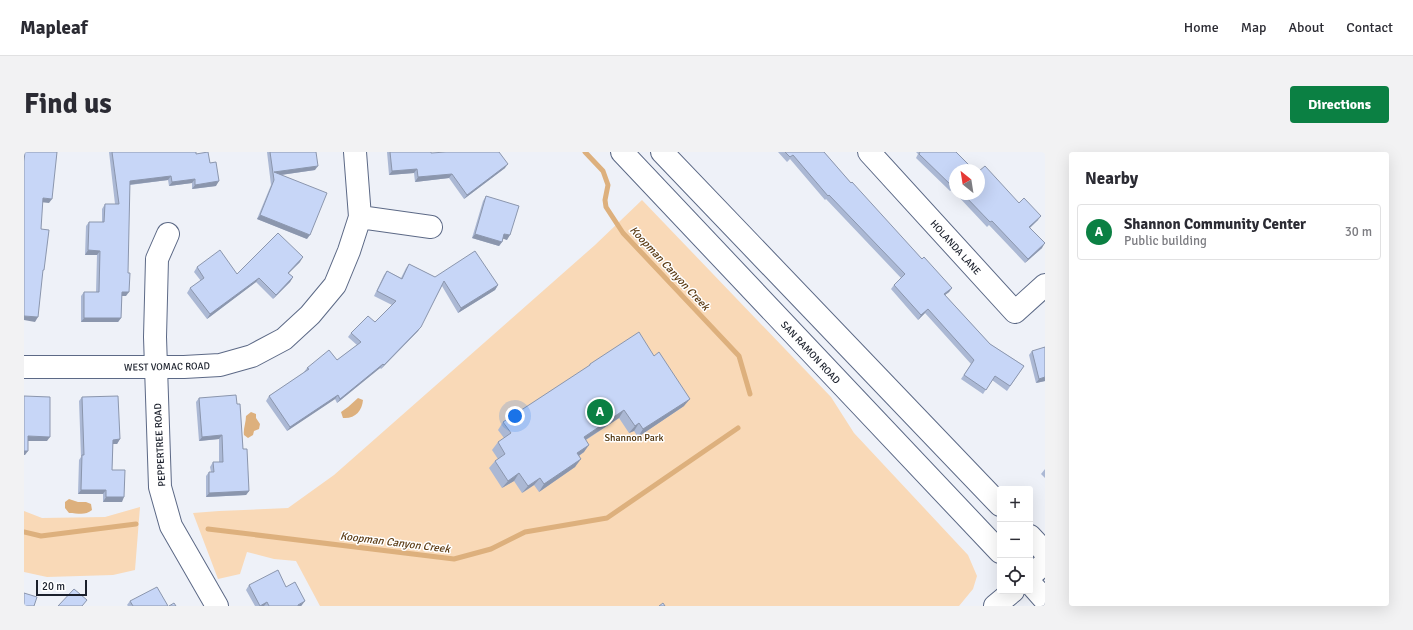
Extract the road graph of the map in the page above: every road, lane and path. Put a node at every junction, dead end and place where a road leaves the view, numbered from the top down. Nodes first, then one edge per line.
1 (354, 152) edge
2 (622, 152) edge
3 (662, 152) edge
4 (869, 152) edge
5 (360, 217) junction
6 (431, 227) dead end
7 (168, 234) dead end
8 (1045, 285) edge
9 (24, 367) edge
10 (156, 367) junction
11 (997, 502) edge
12 (1033, 539) edge
13 (997, 549) edge
14 (1045, 552) edge
15 (1045, 563) edge
16 (1033, 573) edge
17 (1033, 586) edge
18 (1009, 594) edge
19 (1045, 600) edge
20 (217, 606) edge
21 (995, 606) edge

1 - 5 street, WEST VOMAC ROAD
2 - 13 street, SAN RAMON ROAD
3 - 11 street
4 - 8 street, HOLANDA LANE
5 - 6 street
5 - 10 street, WEST VOMAC ROAD
7 - 10 street, PEPPERTREE ROAD
9 - 10 street, WEST VOMAC ROAD
10 - 20 street, PEPPERTREE ROAD
12 - 14 street
15 - 16 street
17 - 19 street
18 - 21 street

